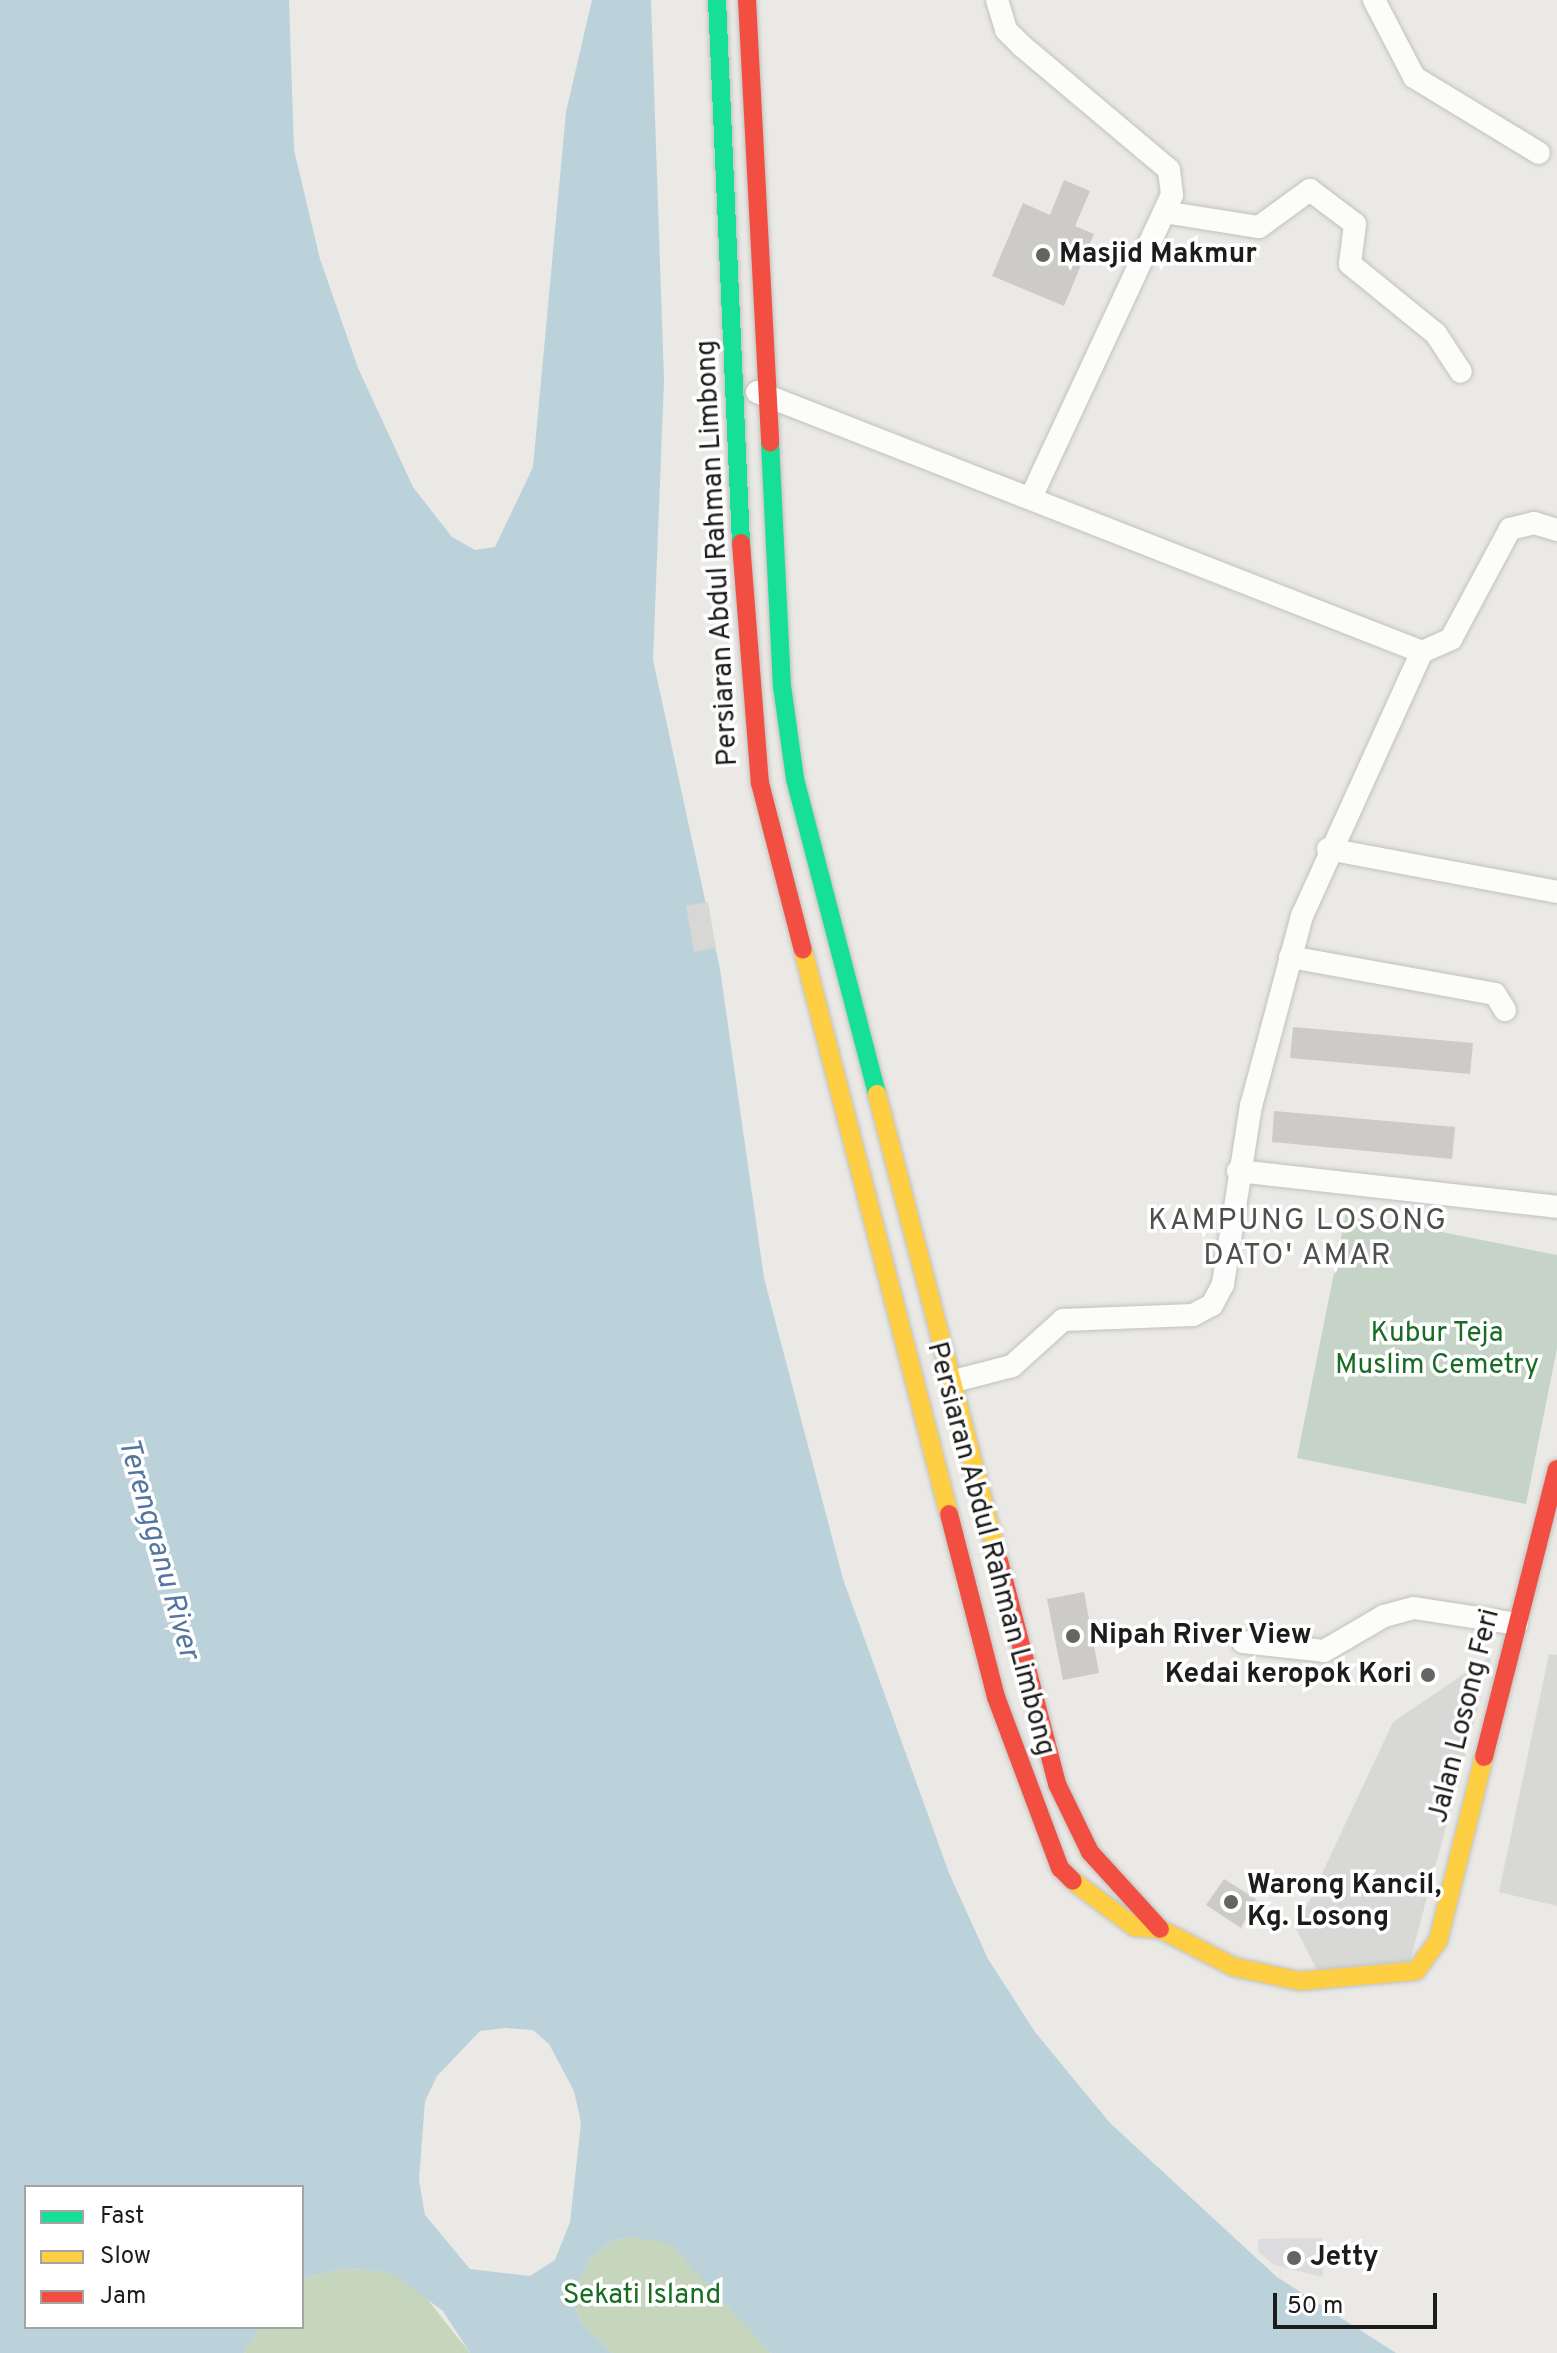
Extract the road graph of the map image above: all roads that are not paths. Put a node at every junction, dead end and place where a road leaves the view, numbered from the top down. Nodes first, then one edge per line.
1 (717, 0) edge
2 (747, 0) edge
3 (997, 0) edge
4 (1374, 0) edge
5 (1539, 153) dead end
6 (1164, 212) junction
7 (1461, 372) dead end
8 (768, 391) junction
9 (735, 393) junction
10 (1032, 495) junction
11 (1557, 530) edge
12 (1422, 652) junction
13 (1328, 849) junction
14 (1557, 892) edge
15 (1290, 957) junction
16 (1505, 1010) dead end
17 (1238, 1171) junction
18 (1556, 1204) edge
19 (954, 1381) junction
20 (1557, 1469) edge
21 (1517, 1624) junction
22 (1243, 1642) dead end
23 (1160, 1929) junction

1 - 9 street, Persiaran Abdul Rahman Limbong
2 - 8 street, Persiaran Abdul Rahman Limbong
3 - 6 street
4 - 5 street
6 - 7 street
6 - 10 street
8 - 9 street
8 - 10 street
8 - 19 street, Persiaran Abdul Rahman Limbong
9 - 23 street, Persiaran Abdul Rahman Limbong
10 - 12 street
11 - 12 street
12 - 13 street
13 - 14 street
13 - 15 street
15 - 16 street
15 - 17 street
17 - 18 street
17 - 19 street
19 - 23 street, Persiaran Abdul Rahman Limbong
20 - 21 street, Jalan Losong Feri
21 - 22 street
21 - 23 street, Jalan Losong Feri

